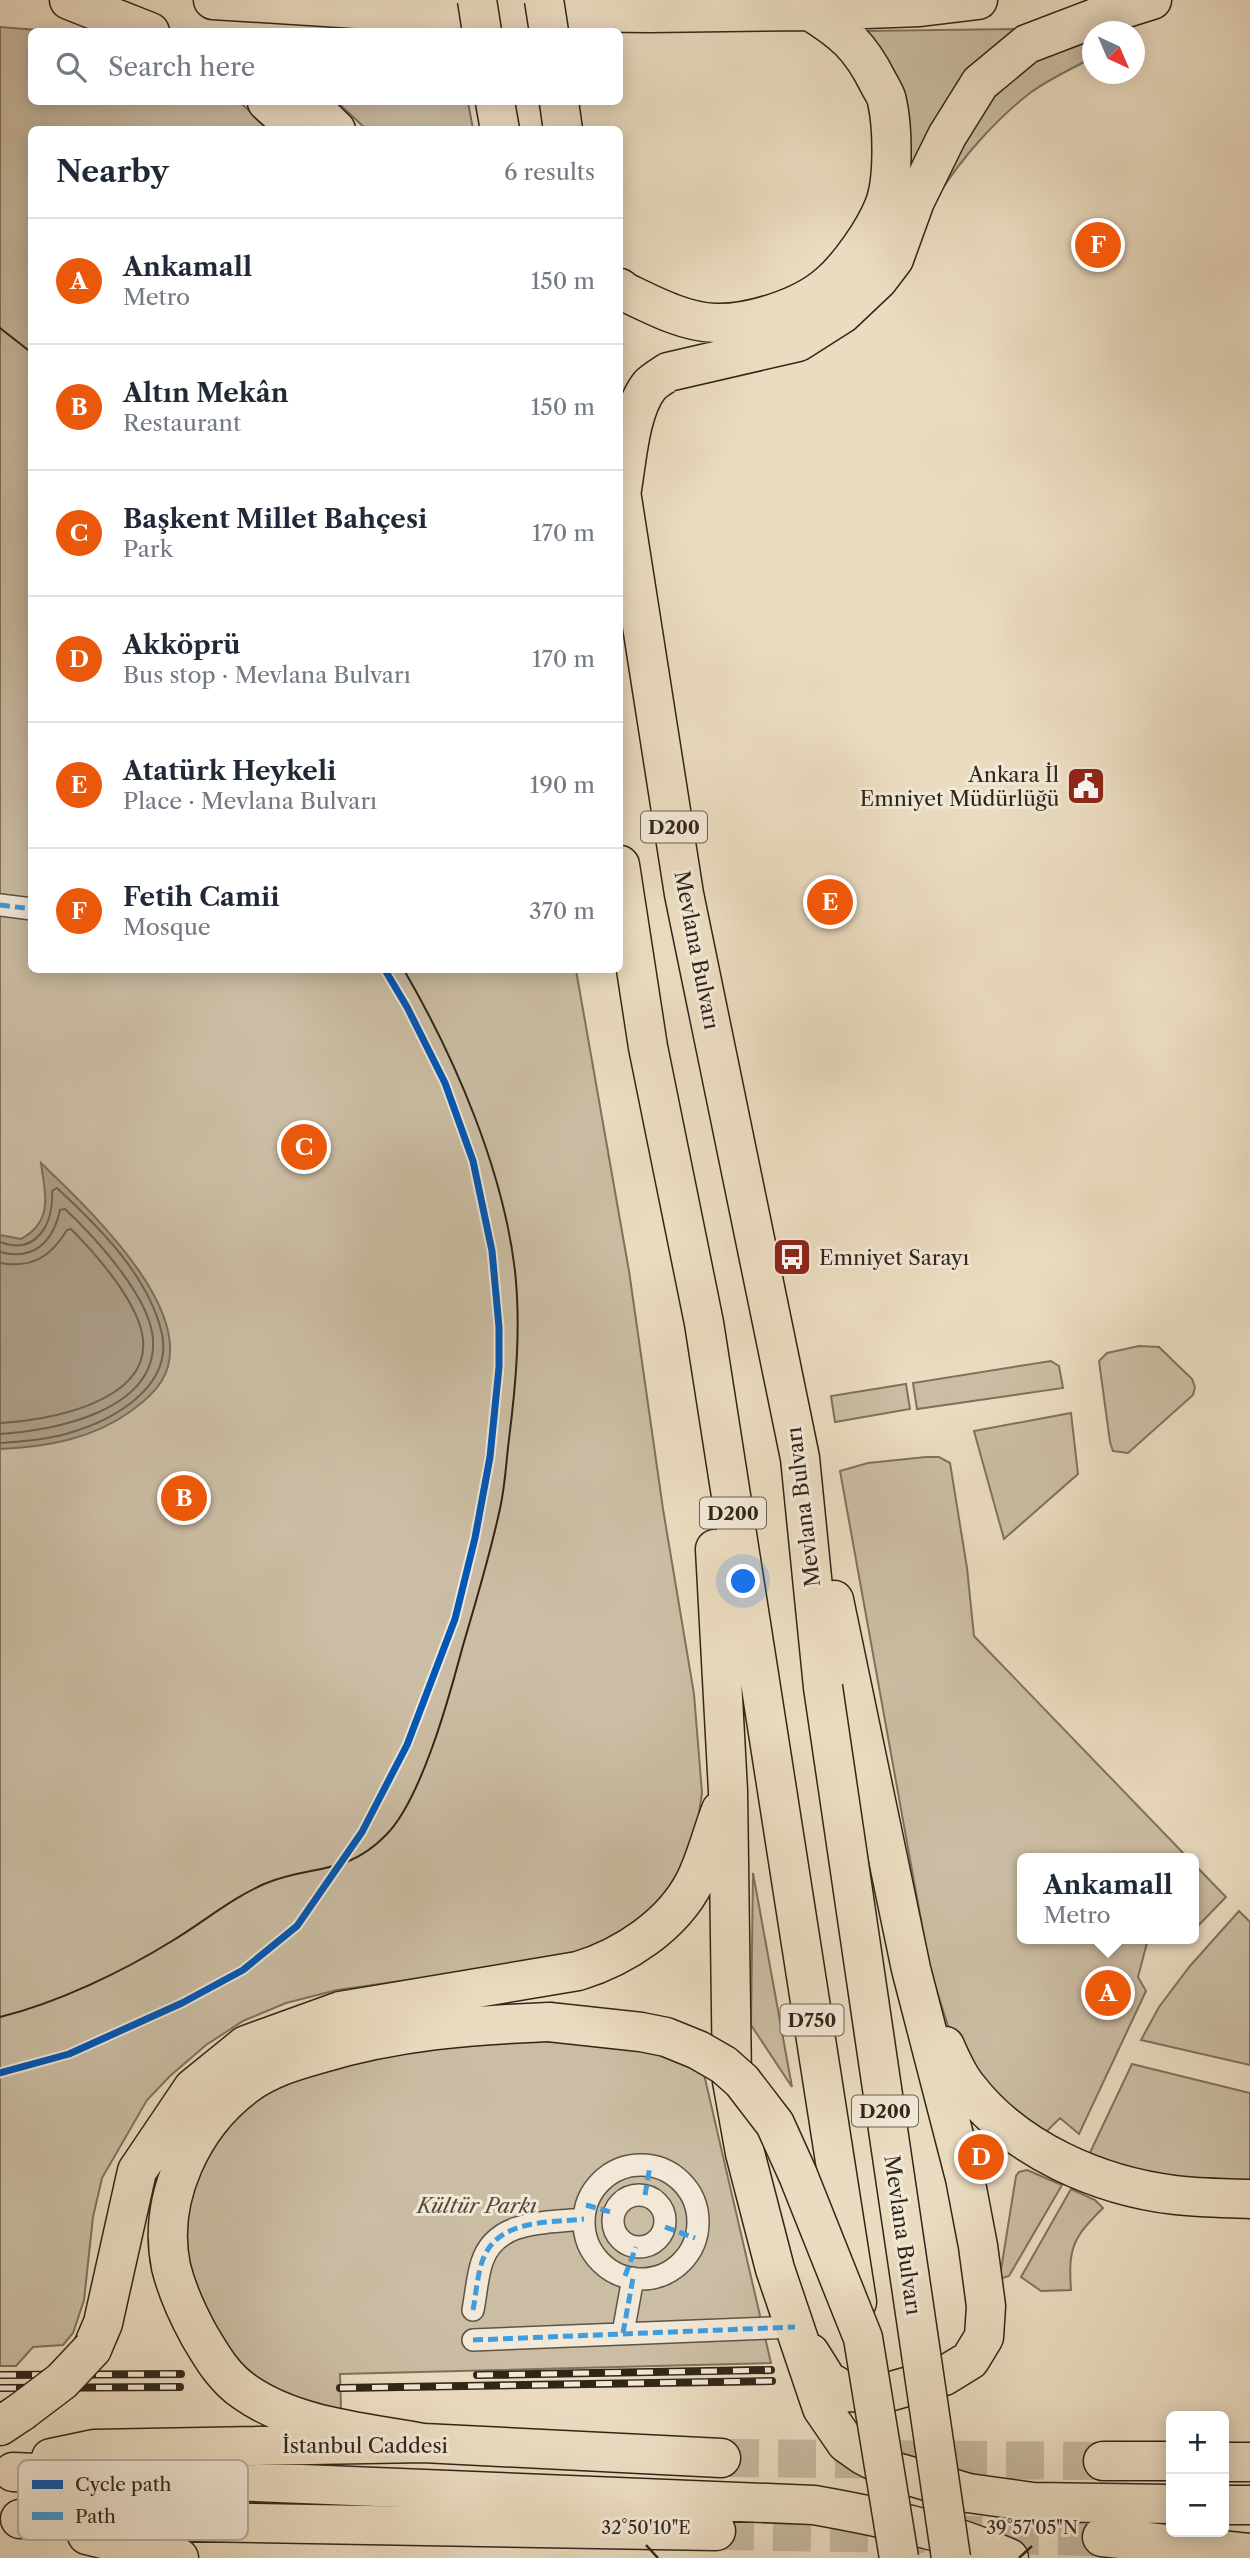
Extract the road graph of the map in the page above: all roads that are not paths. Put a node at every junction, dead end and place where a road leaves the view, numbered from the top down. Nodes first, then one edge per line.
1 (69, 0) edge
2 (213, 0) edge
3 (477, 0) edge
4 (544, 0) edge
5 (978, 0) edge
6 (1152, 0) edge
7 (328, 6) junction
8 (810, 11) junction
9 (140, 28) edge
10 (298, 28) edge
11 (481, 28) edge
12 (548, 28) edge
13 (270, 105) edge
14 (310, 105) edge
15 (496, 105) edge
16 (559, 105) edge
17 (294, 126) edge
18 (332, 126) edge
19 (499, 126) edge
20 (562, 126) edge
21 (623, 290) edge
22 (623, 476) edge
23 (623, 509) edge
24 (623, 884) edge
25 (0, 905) edge
26 (28, 908) edge
27 (704, 1323) junction
28 (800, 1458) junction
29 (762, 1702) joint
30 (728, 1791) junction
31 (911, 1969) junction
32 (650, 2165) junction
33 (645, 2195) junction
34 (1250, 2199) edge
35 (585, 2212) junction
36 (614, 2213) junction
37 (665, 2227) junction
38 (695, 2238) junction
39 (636, 2247) junction
40 (629, 2277) junction
41 (473, 2310) dead end
42 (795, 2327) junction
43 (623, 2333) junction
44 (863, 2338) junction
45 (473, 2340) dead end
46 (11, 2419) edge
47 (422, 2443) junction
48 (721, 2458) tunnel mouth
49 (43, 2460) edge
50 (1103, 2461) tunnel mouth
51 (1166, 2462) edge
52 (1229, 2462) edge
53 (1250, 2462) edge
54 (248, 2482) edge
55 (1166, 2504) edge
56 (1229, 2505) edge
57 (1250, 2505) edge
58 (248, 2523) edge
59 (716, 2532) tunnel mouth
60 (106, 2540) edge
61 (1250, 2542) edge
62 (896, 2543) edge
63 (949, 2546) edge
64 (1250, 2553) edge
65 (179, 2558) edge
66 (1009, 2558) edge

1 - 9 highway
2 - 7 highway
3 - 11 highway, bridge
4 - 12 highway, bridge
5 - 8 highway
6 - 22 highway, Mevlana Bulvarı
7 - 8 highway
7 - 10 highway
8 - 21 highway
13 - 17 highway
14 - 18 highway
15 - 19 highway
16 - 20 highway
23 - 28 highway, Mevlana Bulvarı / D200
24 - 27 highway, D200
25 - 26 street
27 - 29 highway, D200
27 - 30 highway
28 - 31 highway
28 - 63 highway, Mevlana Bulvarı / D200, bridge
29 - 44 highway, D750, bridge
30 - 42 highway
30 - 46 highway, bridge
31 - 34 highway
31 - 42 highway
32 - 33 street
32 - 35 street
32 - 38 street
33 - 36 street
33 - 37 street
35 - 36 street
35 - 40 street
35 - 41 street
36 - 39 street
37 - 38 street
37 - 39 street
38 - 40 street
39 - 40 street
40 - 43 street
42 - 43 street
42 - 55 highway
43 - 45 street
44 - 47 highway, bridge
44 - 62 highway, bridge
47 - 48 highway, İstanbul Caddesi
47 - 49 highway, İstanbul Caddesi
50 - 51 highway
52 - 53 highway
54 - 66 highway, İstanbul Caddesi
56 - 57 highway
58 - 59 highway
60 - 65 highway
61 - 64 highway

